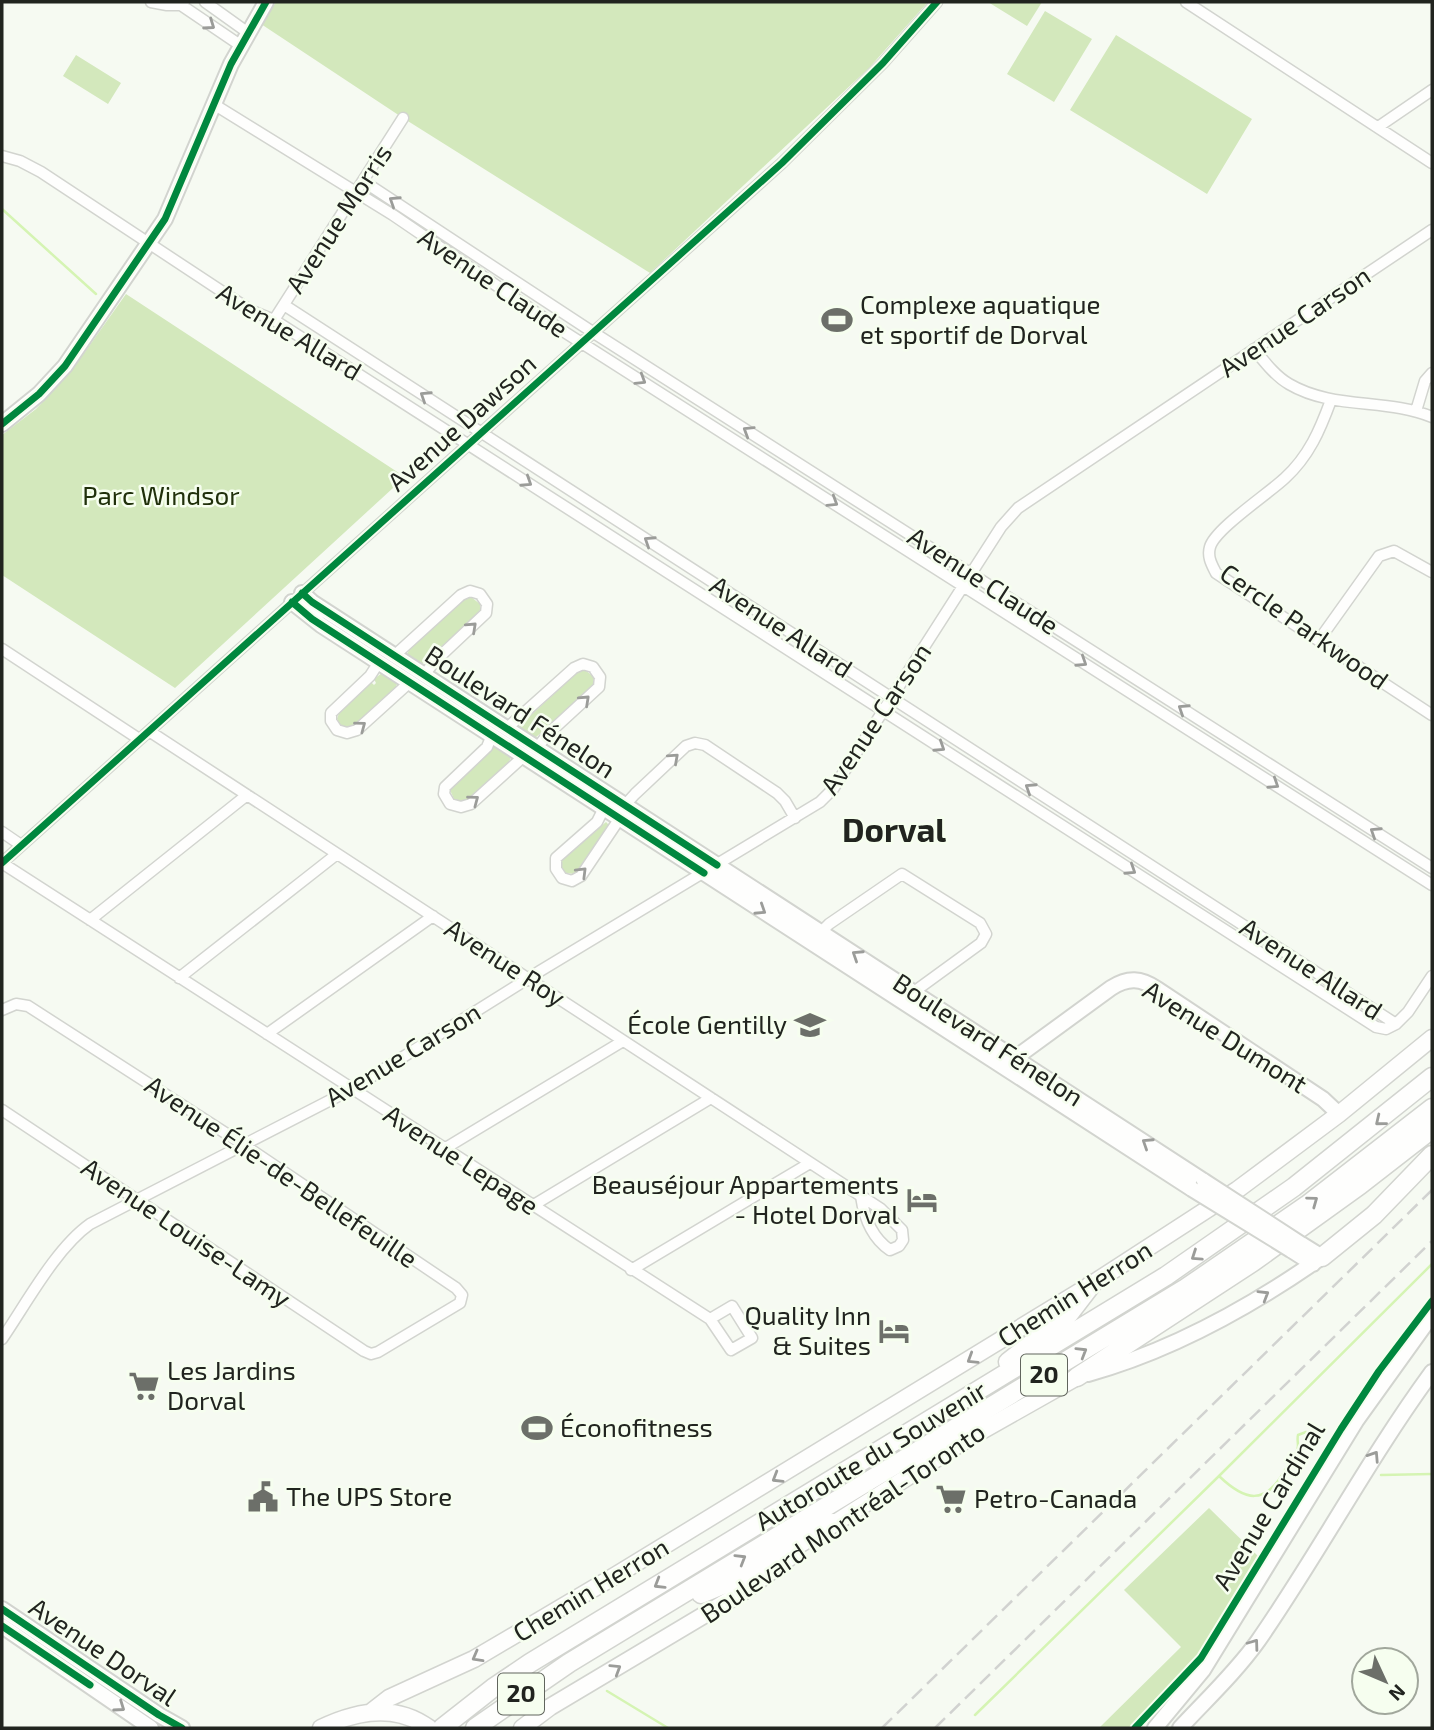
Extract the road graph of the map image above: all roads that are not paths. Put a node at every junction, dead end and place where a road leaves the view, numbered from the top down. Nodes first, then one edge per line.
1 (151, 2) edge
2 (205, 2) edge
3 (266, 2) edge
4 (937, 2) edge
5 (1186, 2) edge
6 (183, 3) edge
7 (247, 32) junction
8 (240, 46) junction
9 (1432, 90) edge
10 (215, 105) junction
11 (403, 118) dead end
12 (1378, 127) junction
13 (2, 156) edge
14 (1432, 163) edge
15 (363, 181) junction
16 (355, 193) junction
17 (1432, 230) edge
18 (149, 244) junction
19 (284, 305) junction
20 (274, 320) junction
21 (594, 333) junction
22 (583, 344) junction
23 (1254, 349) junction
24 (1432, 373) edge
25 (1331, 400) junction
26 (1416, 411) junction
27 (1432, 417) edge
28 (2, 424) edge
29 (482, 433) junction
30 (469, 445) junction
31 (779, 450) junction
32 (771, 463) junction
33 (686, 565) junction
34 (1432, 572) edge
35 (971, 573) junction
36 (677, 579) junction
37 (963, 585) junction
38 (297, 598) junction
39 (1319, 640) junction
40 (2, 649) edge
41 (394, 656) junction
42 (379, 662) junction
43 (417, 679) junction
44 (1152, 688) junction
45 (890, 698) junction
46 (1144, 701) junction
47 (883, 710) junction
48 (1432, 715) edge
49 (506, 729) junction
50 (149, 731) junction
51 (492, 735) junction
52 (139, 739) junction
53 (530, 752) junction
54 (247, 794) junction
55 (604, 808) junction
56 (1062, 808) junction
57 (623, 812) junction
58 (794, 818) junction
59 (1053, 820) junction
60 (2, 832) edge
61 (21, 845) junction
62 (337, 854) junction
63 (2, 863) edge
64 (717, 865) junction
65 (1432, 868) edge
66 (704, 873) junction
67 (1432, 885) edge
68 (1219, 910) junction
69 (433, 916) junction
70 (90, 920) junction
71 (1211, 922) junction
72 (821, 932) junction
73 (1432, 976) edge
74 (179, 978) junction
75 (528, 978) junction
76 (908, 997) junction
77 (2, 1010) edge
78 (1396, 1024) junction
79 (267, 1034) junction
80 (1432, 1038) edge
81 (623, 1041) junction
82 (1012, 1063) junction
83 (1432, 1077) edge
84 (352, 1089) junction
85 (711, 1098) junction
86 (1432, 1108) edge
87 (2, 1110) edge
88 (1339, 1114) junction
89 (1432, 1129) edge
90 (244, 1145) junction
91 (444, 1149) junction
92 (1432, 1156) edge
93 (810, 1163) junction
94 (861, 1196) junction
95 (136, 1200) junction
96 (532, 1206) junction
97 (1317, 1260) junction
98 (631, 1270) junction
99 (1092, 1284) junction
100 (1432, 1315) edge
101 (710, 1320) junction
102 (2, 1339) edge
103 (371, 1354) joint
104 (1432, 1372) edge
105 (1077, 1377) junction
106 (964, 1399) junction
107 (833, 1523) junction
108 (2, 1609) edge
109 (640, 1619) junction
110 (2, 1626) edge
111 (371, 1712) junction
112 (151, 1728) edge
113 (182, 1728) edge
114 (321, 1728) edge
115 (429, 1728) edge
116 (442, 1728) edge
117 (475, 1728) edge
118 (522, 1728) edge
119 (1155, 1728) edge
120 (1180, 1728) edge

1 - 6 street
2 - 7 street
3 - 7 street
4 - 21 street, Avenue Dawson
5 - 12 street
6 -> 8 street
7 - 8 street
8 - 10 street
9 - 12 street
10 - 16 street, Avenue Claude
10 - 18 street
11 - 15 street, Avenue Morris
12 - 14 street
13 - 18 street, Avenue Allard
15 - 16 street, Avenue Morris
21 -> 15 street, Avenue Claude
16 - 19 street, Avenue Morris
16 - 22 street, Avenue Claude
17 - 23 street, Avenue Carson
18 - 20 street, Avenue Allard
18 - 28 street
19 - 20 street, Avenue Morris
29 -> 19 street, Avenue Allard
20 - 30 street, Avenue Allard
21 - 22 street, Avenue Dawson
31 -> 21 street, Avenue Claude
22 - 29 street, Avenue Dawson
22 -> 32 street, Avenue Claude
23 - 25 street
23 - 35 street, Avenue Carson
24 - 26 street
25 - 26 street
25 - 39 street, Cercle Parkwood
26 - 27 street
29 - 30 street, Avenue Dawson
33 -> 29 street, Avenue Allard
30 -> 36 street, Avenue Allard
30 - 38 street, Avenue Dawson
31 - 32 street
31 - 35 street, Avenue Claude
32 -> 37 street, Avenue Claude
33 - 36 street, Avenue Allard
33 - 45 street, Avenue Allard
34 - 39 street
35 - 37 street, Avenue Carson
35 - 44 street, Avenue Claude
36 - 47 street, Avenue Allard
37 - 45 street, Avenue Carson
37 -> 46 street, Avenue Claude
38 - 41 street, Boulevard Fénelon
38 - 42 street, Boulevard Fénelon
38 - 50 street, Avenue Dawson
39 - 48 street, Cercle Parkwood
40 - 52 street
41 - 43 street, Boulevard Fénelon
43 -> 41 street
42 - 43 street, Boulevard Fénelon
42 -> 43 street
43 - 49 street, Boulevard Fénelon
43 - 51 street, Boulevard Fénelon
44 - 46 street
65 -> 44 street, Avenue Claude
45 - 47 street, Avenue Carson
56 -> 45 street, Avenue Allard
46 -> 67 street, Avenue Claude
47 - 58 street, Avenue Carson
47 -> 59 street, Avenue Allard
49 - 53 street, Boulevard Fénelon
53 -> 49 street
50 - 52 street, Avenue Dawson
50 - 54 street, Avenue Roy
51 - 53 street, Boulevard Fénelon
51 -> 53 street
52 - 61 street, Avenue Dawson
53 - 55 street, Boulevard Fénelon
53 - 57 street, Boulevard Fénelon
54 - 62 street, Avenue Roy
54 - 70 street
55 - 57 street, Boulevard Fénelon
55 -> 57 street
56 - 59 street
56 - 68 street, Avenue Allard
57 -> 58 street
57 - 64 street, Boulevard Fénelon
57 - 66 street, Boulevard Fénelon
58 - 64 street, Avenue Carson
59 -> 71 street, Avenue Allard
60 - 61 street
61 - 63 street, Avenue Dawson
62 - 69 street, Avenue Roy
62 - 74 street
63 - 70 street, Avenue Lepage
64 - 66 street, Avenue Carson
64 - 72 street, Boulevard Fénelon
66 - 75 street, Avenue Carson
66 -> 76 street, Boulevard Fénelon
68 - 71 street
68 - 78 street, Avenue Allard
69 - 75 street, Avenue Roy
69 - 79 street
70 - 74 street, Avenue Lepage
71 - 78 street, Avenue Allard
76 -> 72 street, Boulevard Fénelon
72 - 76 street
73 - 78 street
74 - 79 street, Avenue Lepage
75 - 81 street, Avenue Roy
75 - 84 street, Avenue Carson
76 - 82 street, Boulevard Fénelon
77 - 90 street, Avenue Élie-de-Bellefeuille
79 - 84 street, Avenue Lepage
80 - 88 main road, Chemin Herron
81 - 85 street, Avenue Roy
81 - 91 street
82 - 88 street, Avenue Dumont
82 - 97 street, Boulevard Fénelon, bridge
83 -> 106 highway, Autoroute du Souvenir / 20
84 - 90 street, Avenue Carson
84 - 91 street, Avenue Lepage
85 - 93 street, Avenue Roy
85 - 96 street
109 -> 86 highway, Autoroute du Souvenir / 20
87 - 95 street, Avenue Louise-Lamy
88 - 99 main road, Chemin Herron
89 - 105 highway
90 - 95 street, Avenue Carson
90 - 103 street, Avenue Élie-de-Bellefeuille
91 - 96 street, Avenue Lepage
92 - 97 highway
93 - 94 street, Avenue Roy
93 - 98 street
94 - 94 street, Avenue Roy
95 - 102 street, Avenue Carson
95 - 103 street, Avenue Louise-Lamy
96 - 98 street, Avenue Lepage
105 -> 97 street, Boulevard Montréal-Toronto
98 - 101 street, Avenue Lepage
99 - 106 highway
99 -> 111 main road, Chemin Herron
100 - 119 street, Avenue Cardinal
101 - 101 street, Avenue Lepage
120 -> 104 street
105 - 107 main road, Boulevard Montréal-Toronto
106 -> 116 highway, Autoroute du Souvenir / 20
107 - 109 highway
118 -> 107 main road, Boulevard Montréal-Toronto
108 - 113 street, Avenue Dorval
109 - 117 highway, Autoroute du Souvenir / 20
110 -> 112 street, Avenue Dorval
111 - 114 main road
111 - 115 main road

